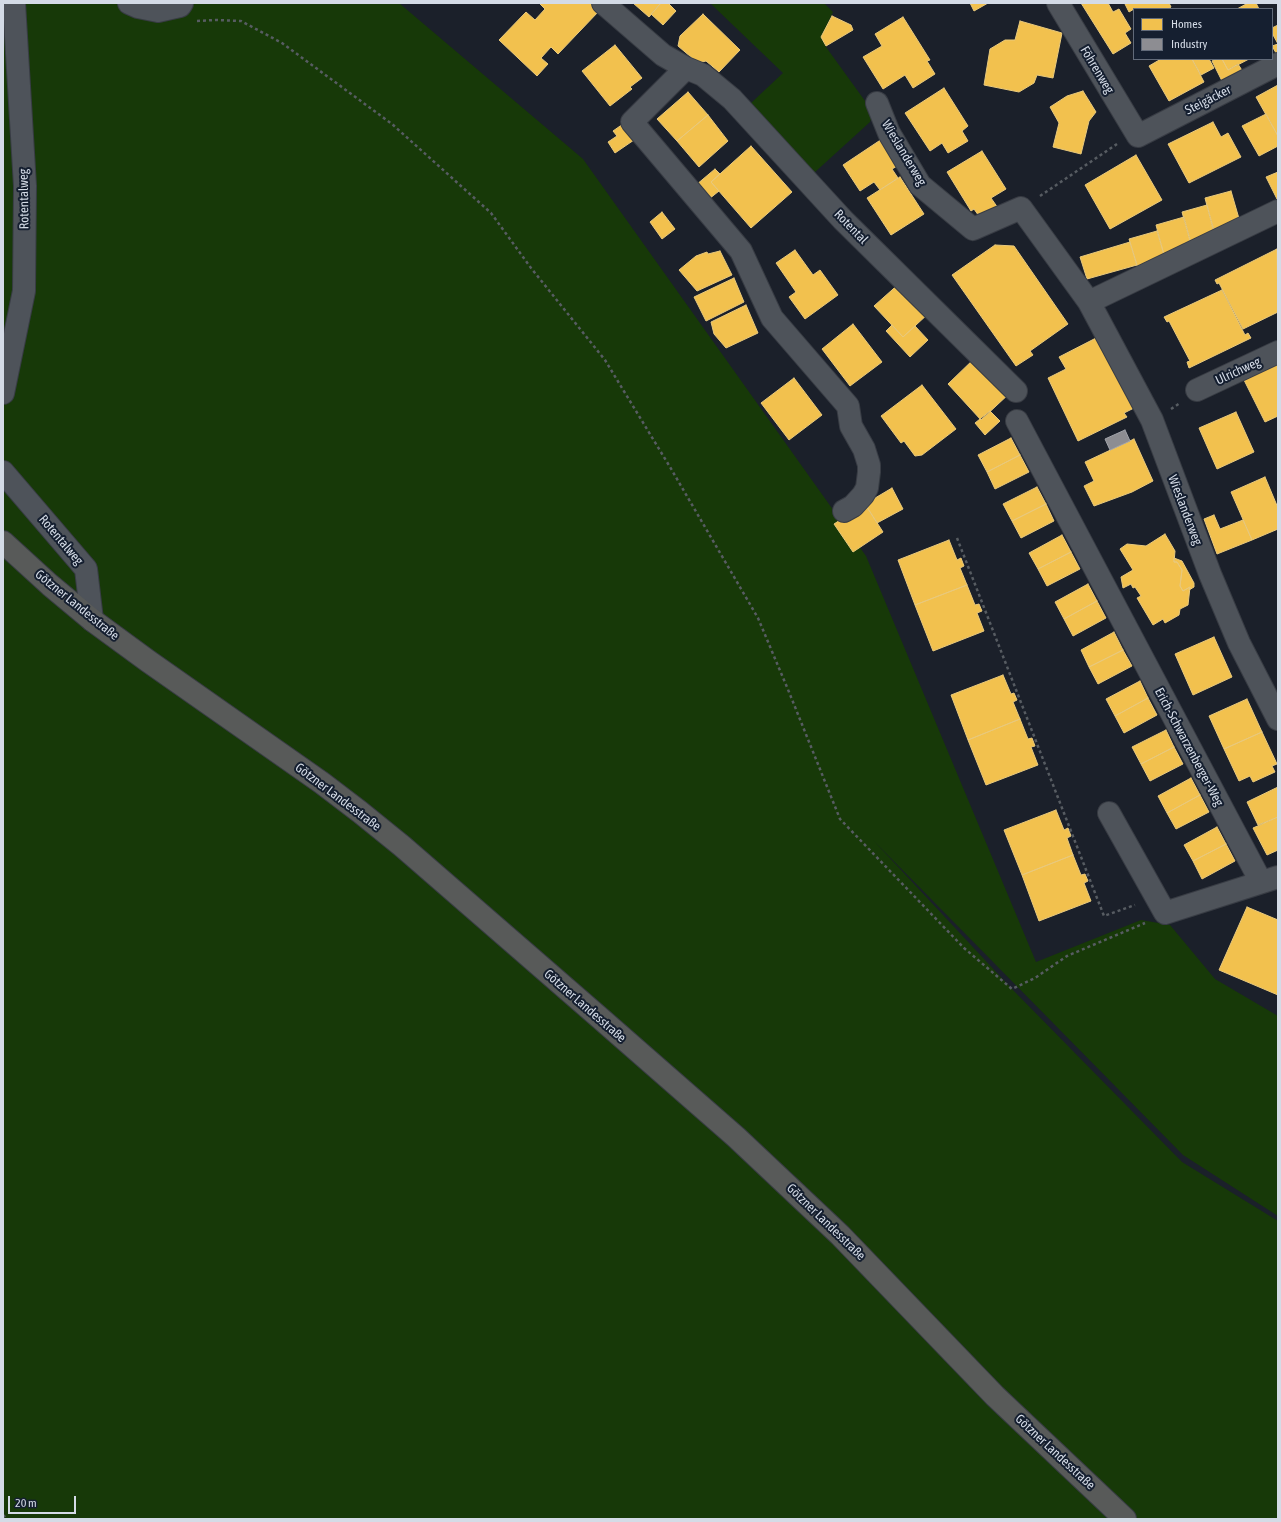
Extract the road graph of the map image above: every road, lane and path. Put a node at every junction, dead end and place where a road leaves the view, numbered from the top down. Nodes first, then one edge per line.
1 (14, 3) edge
2 (129, 3) edge
3 (603, 3) edge
4 (1058, 3) edge
5 (176, 6) edge
6 (1278, 64) edge
7 (686, 68) junction
8 (877, 103) dead end
9 (1138, 136) junction
10 (1056, 184) dead end
11 (1278, 211) edge
12 (1090, 302) junction
13 (1278, 352) edge
14 (1198, 390) joint
15 (1016, 391) dead end
16 (3, 393) edge
17 (1152, 420) junction
18 (1017, 421) dead end
19 (3, 472) edge
20 (844, 511) dead end
21 (957, 538) dead end
22 (3, 542) edge
23 (92, 620) junction
24 (1278, 719) edge
25 (1109, 813) dead end
26 (1269, 879) edge
27 (1161, 905) junction
28 (3, 1515) edge
29 (7, 1519) edge
30 (1125, 1519) edge

1 - 16 street, Rotentalweg
2 - 5 street
3 - 7 street, Rotental
4 - 9 street, Föhrenweg
5 - 27 path
6 - 9 street, Steigäcker
7 - 15 street, Rotental
7 - 20 street
8 - 12 street, Wieslanderweg
9 - 10 path
11 - 12 street
12 - 17 street, Wieslanderweg
13 - 14 street, Ulrichweg
14 - 17 path
17 - 24 street, Wieslanderweg
18 - 26 street, Erich-Schwarzenberger-Weg
19 - 23 street, Rotentalweg
21 - 27 path
22 - 23 main road, Götzner Landesstraße
23 - 30 main road, Götzner Landesstraße
25 - 27 street
26 - 27 street, Erich-Schwarzenberger-Weg
28 - 29 path

